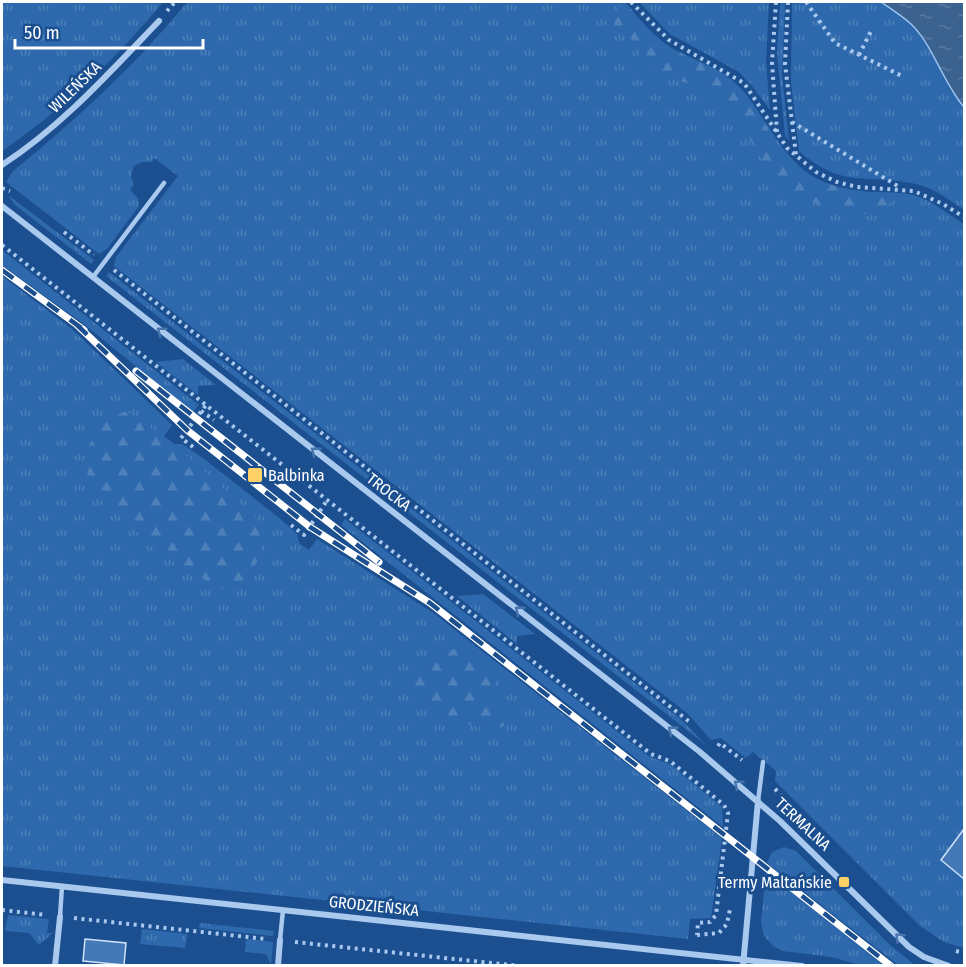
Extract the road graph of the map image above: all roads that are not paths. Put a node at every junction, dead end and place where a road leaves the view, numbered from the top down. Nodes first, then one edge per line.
1 (159, 21) dead end
2 (2, 165) edge
3 (164, 183) dead end
4 (2, 206) edge
5 (93, 277) junction
6 (763, 762) dead end
7 (758, 801) junction
8 (2, 880) edge
9 (62, 886) junction
10 (283, 910) junction
11 (60, 916) joint
12 (280, 940) joint
13 (743, 962) edge
14 (55, 966) edge
15 (278, 966) edge
16 (802, 966) edge
17 (949, 966) edge

1 - 2 street, WILEŃSKA
3 - 5 lane
4 - 5 street, TROCKA
7 -> 5 street, TROCKA
6 - 7 lane
7 - 13 street, TERMALNA
17 -> 7 street, TERMALNA
8 - 9 street, GRODZIEŃSKA
9 - 10 street, GRODZIEŃSKA
9 - 11 lane
10 - 12 lane
10 - 13 street, GRODZIEŃSKA
11 - 14 street
12 - 15 street
13 - 16 street

